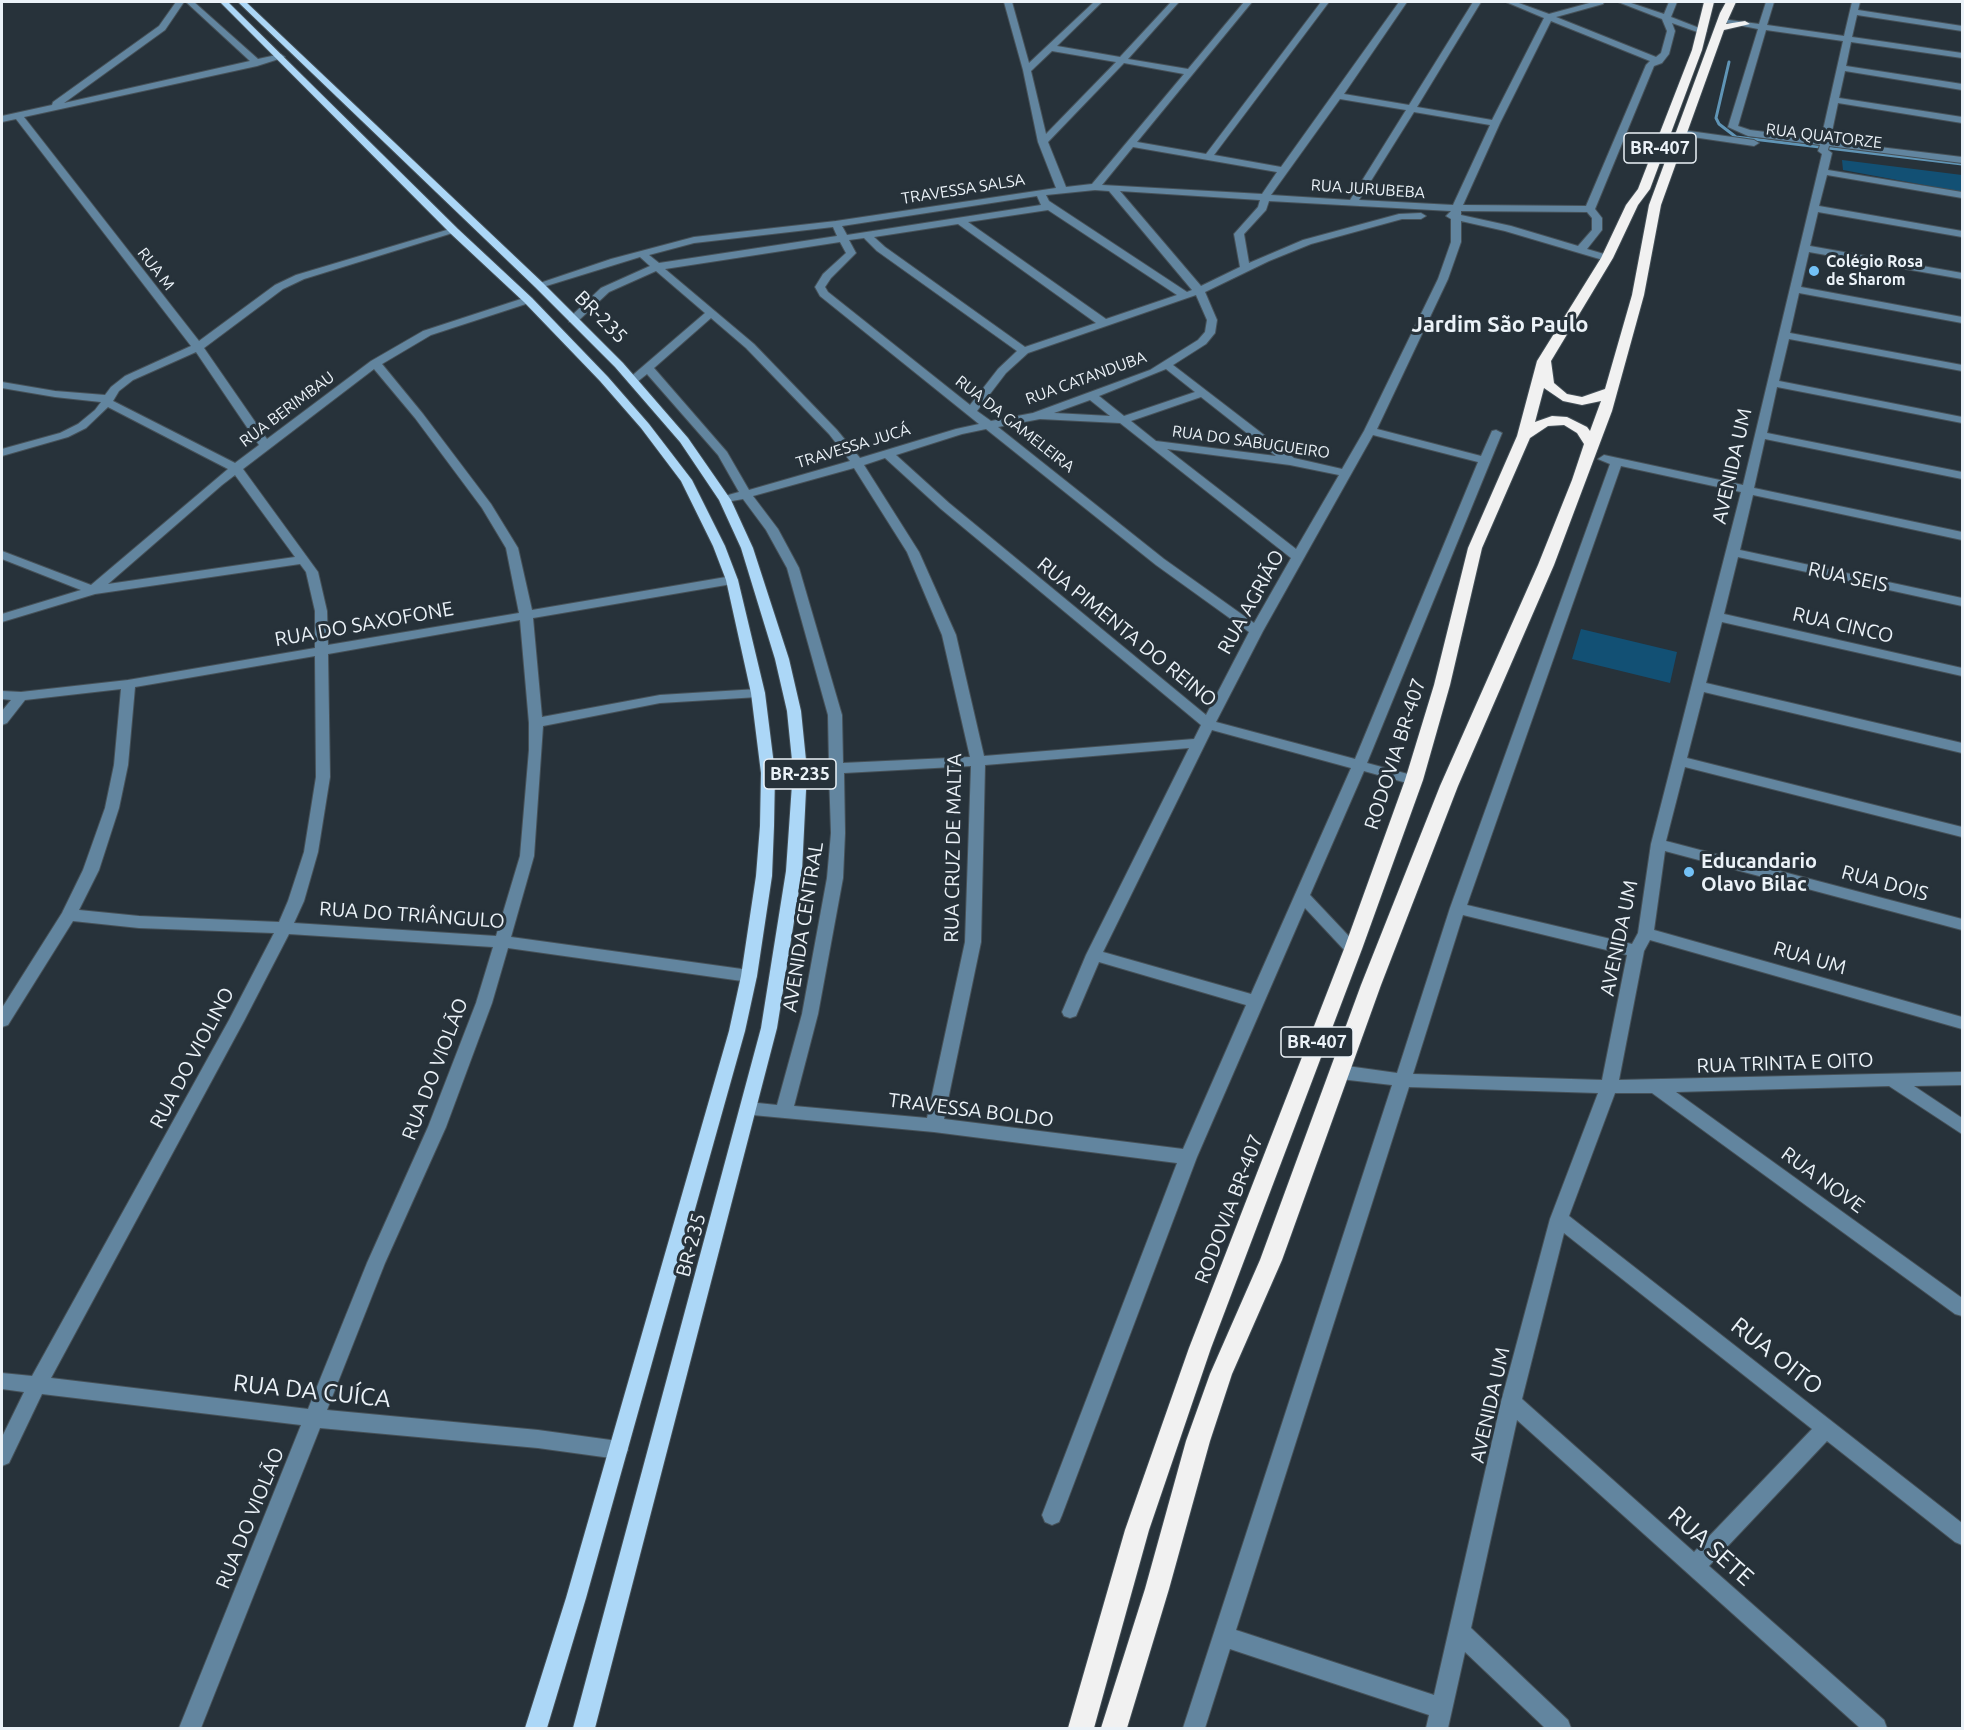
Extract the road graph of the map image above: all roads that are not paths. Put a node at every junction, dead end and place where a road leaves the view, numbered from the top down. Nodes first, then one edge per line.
1 (180, 2) edge
2 (190, 2) edge
3 (224, 2) edge
4 (242, 2) edge
5 (1098, 2) edge
6 (1175, 2) edge
7 (1248, 2) edge
8 (1325, 2) edge
9 (1403, 2) edge
10 (1477, 2) edge
11 (1510, 2) edge
12 (1600, 2) edge
13 (1622, 2) edge
14 (1674, 2) edge
15 (1709, 2) edge
16 (1731, 2) edge
17 (1770, 2) edge
18 (1856, 2) edge
19 (1012, 4) edge
20 (1853, 12) junction
21 (1550, 17) junction
22 (1666, 19) junction
23 (1722, 21) junction
24 (1745, 24) joint
25 (1762, 27) junction
26 (1962, 28) edge
27 (1704, 31) junction
28 (1847, 39) junction
29 (1051, 48) junction
30 (1962, 56) edge
31 (281, 57) junction
32 (1122, 60) junction
33 (1659, 61) junction
34 (257, 63) junction
35 (1840, 69) junction
36 (1027, 70) junction
37 (1190, 72) junction
38 (1962, 87) edge
39 (1338, 96) junction
40 (1833, 100) junction
41 (51, 108) junction
42 (1412, 109) junction
43 (18, 115) junction
44 (2, 119) edge
45 (1962, 120) edge
46 (1495, 123) junction
47 (1725, 128) junction
48 (1682, 133) junction
49 (1043, 142) junction
50 (1131, 144) junction
51 (1825, 149) junction
52 (1208, 158) junction
53 (1962, 159) edge
54 (1962, 168) edge
55 (1283, 170) junction
56 (1824, 172) junction
57 (1112, 187) junction
58 (1095, 188) junction
59 (1062, 190) junction
60 (1040, 192) junction
61 (1962, 195) edge
62 (1265, 197) junction
63 (1353, 203) junction
64 (1046, 205) junction
65 (1813, 208) junction
66 (1590, 209) junction
67 (1456, 212) junction
68 (959, 220) junction
69 (836, 224) junction
70 (454, 231) junction
71 (866, 234) junction
72 (1962, 234) edge
73 (843, 238) junction
74 (1804, 248) junction
75 (1581, 250) junction
76 (642, 254) junction
77 (1607, 258) junction
78 (656, 267) junction
79 (1245, 269) junction
80 (1962, 276) edge
81 (539, 285) junction
82 (1795, 289) junction
83 (1199, 291) junction
84 (1186, 296) junction
85 (528, 300) junction
86 (712, 312) junction
87 (573, 320) junction
88 (1962, 320) edge
89 (1105, 324) junction
90 (1785, 335) junction
91 (198, 347) junction
92 (1024, 351) junction
93 (1544, 361) junction
94 (375, 363) junction
95 (1167, 365) junction
96 (648, 368) junction
97 (1962, 368) edge
98 (633, 380) junction
99 (1773, 383) junction
100 (2, 386) edge
101 (1611, 391) junction
102 (1203, 393) junction
103 (1092, 396) junction
104 (108, 400) junction
105 (971, 411) junction
106 (1036, 416) junction
107 (1123, 420) junction
108 (1962, 420) edge
109 (989, 424) junction
110 (1370, 431) junction
111 (1496, 433) dead end
112 (1761, 435) junction
113 (1524, 436) junction
114 (1152, 444) junction
115 (265, 445) junction
116 (1591, 445) junction
117 (2, 453) edge
118 (888, 454) junction
119 (1483, 460) junction
120 (1290, 461) junction
121 (857, 463) junction
122 (236, 468) junction
123 (709, 473) junction
124 (1345, 473) junction
125 (1962, 476) edge
126 (686, 480) junction
127 (1748, 490) junction
128 (746, 495) junction
129 (725, 500) junction
130 (1962, 536) edge
131 (1733, 552) junction
132 (2, 555) edge
133 (1299, 556) junction
134 (304, 560) junction
135 (732, 580) junction
136 (93, 590) junction
137 (1962, 602) edge
138 (526, 614) junction
139 (1715, 616) junction
140 (2, 618) edge
141 (1256, 631) junction
142 (322, 651) junction
143 (1962, 672) edge
144 (128, 684) junction
145 (1699, 686) junction
146 (758, 693) junction
147 (2, 695) edge
148 (21, 696) junction
149 (2, 720) edge
150 (536, 723) junction
151 (1208, 724) junction
152 (1198, 743) junction
153 (1962, 748) edge
154 (978, 761) junction
155 (1679, 762) junction
156 (1359, 766) junction
157 (837, 768) junction
158 (800, 770) junction
159 (1414, 780) junction
160 (1962, 832) edge
161 (1658, 844) junction
162 (1302, 897) junction
163 (1458, 908) junction
164 (69, 915) junction
165 (1962, 925) edge
166 (284, 928) junction
167 (1646, 933) junction
168 (503, 942) junction
169 (1353, 949) junction
170 (1636, 951) junction
171 (1094, 955) junction
172 (749, 976) junction
173 (1256, 1002) junction
174 (1070, 1012) dead end
175 (2, 1021) edge
176 (1962, 1023) edge
177 (1340, 1072) junction
178 (1962, 1078) edge
179 (1401, 1080) junction
180 (1893, 1081) junction
181 (1609, 1087) junction
182 (1658, 1087) junction
183 (748, 1109) junction
184 (784, 1112) junction
185 (934, 1125) junction
186 (1962, 1127) edge
187 (1188, 1157) junction
188 (1559, 1219) junction
189 (1962, 1308) edge
190 (2, 1381) edge
191 (37, 1385) junction
192 (1511, 1402) junction
193 (313, 1418) junction
194 (1826, 1428) junction
195 (618, 1450) junction
196 (2, 1457) edge
197 (1053, 1515) dead end
198 (1962, 1535) edge
199 (1695, 1566) junction
200 (1460, 1632) junction
201 (1225, 1638) junction
202 (1439, 1718) edge
203 (190, 1728) edge
204 (536, 1728) edge
205 (584, 1728) edge
206 (1081, 1728) edge
207 (1114, 1728) edge
208 (1194, 1728) edge
209 (1560, 1728) edge
210 (1876, 1728) edge

1 - 41 street
2 - 34 street
3 - 31 main road, BR-235 / BR-235
4 - 81 main road, BR-235 / BR-235
5 - 29 street
6 - 32 street
7 - 37 street
8 - 52 street
9 - 39 street
10 - 42 street
11 - 21 street
12 - 21 street
13 - 22 street
14 - 22 street
15 - 27 highway, RODOVIA BR-407 / BR-407
16 - 23 highway, BR-407
17 - 25 street
18 - 20 street, AVENIDA UM
19 - 36 street
20 - 26 street
20 - 28 street, AVENIDA UM
21 - 33 street
21 - 46 street, RUA AGRIÃO
22 - 27 street
22 - 33 street
23 - 24 highway
23 - 48 highway, BR-407
24 - 25 street
25 - 28 street
25 - 47 street
27 - 77 highway, RODOVIA BR-407 / BR-407
28 - 30 street
28 - 35 street, AVENIDA UM
29 - 32 street
29 - 36 street
31 - 34 street
31 - 70 main road, BR-235 / BR-235
32 - 37 street
32 - 49 street
33 - 66 street
34 - 41 street
35 - 38 street
35 - 40 street, AVENIDA UM
36 - 49 street
37 - 50 street
39 - 42 street
39 - 55 street
40 - 45 street
40 - 51 street, AVENIDA UM
41 - 43 street
42 - 46 street
42 - 63 street
43 - 44 street
43 - 91 street, RUA M
46 - 67 street, RUA AGRIÃO
47 - 48 street
47 - 51 street
48 - 51 street, RUA QUATORZE
48 - 101 highway, BR-407
49 - 59 street
50 - 52 street
50 - 58 street
51 - 53 street
51 - 54 street, RUA QUATORZE
51 - 56 street, AVENIDA UM
52 - 55 street
55 - 62 street
56 - 61 street
56 - 65 street, AVENIDA UM
57 - 58 street, RUA JURUBEBA
57 - 62 street, RUA JURUBEBA
57 - 83 street, RUA CATANDUBA
58 - 59 street, TRAVESSA SALSA
59 - 60 street, TRAVESSA SALSA
60 - 64 street
60 - 69 street, TRAVESSA SALSA
62 - 63 street, RUA JURUBEBA
62 - 79 street
63 - 67 street, RUA JURUBEBA
64 - 68 street, TRAVESSA SALSA
64 - 84 street
65 - 72 street
65 - 74 street, AVENIDA UM
66 - 67 street, RUA JURUBEBA
66 - 75 street
67 - 75 street
67 - 79 street
67 - 110 street, RUA AGRIÃO
68 - 71 street, TRAVESSA SALSA
68 - 89 street
69 - 73 street
69 - 76 street
70 - 85 main road, BR-235 / BR-235
70 - 91 street
71 - 73 street, TRAVESSA SALSA
71 - 92 street
73 - 78 street, TRAVESSA SALSA
73 - 105 street, RUA DA GAMELEIRA
74 - 80 street
74 - 82 street, AVENIDA UM
75 - 77 street
76 - 78 street, RUA CRUZ DE MALTA
76 - 81 street
77 - 93 highway, RODOVIA BR-407 / BR-407
78 - 86 street, RUA CRUZ DE MALTA
78 - 87 street, TRAVESSA SALSA
79 - 83 street
81 - 87 main road, BR-235 / BR-235
82 - 88 street
82 - 90 street, AVENIDA UM
83 - 84 street
83 - 95 street, RUA CATANDUBA
84 - 89 street
85 - 94 street, RUA BERIMBAU
85 - 126 main road, BR-235 / BR-235
86 - 96 street
86 - 121 street, RUA CRUZ DE MALTA
87 - 98 main road, BR-235 / BR-235
89 - 92 street
90 - 97 street
90 - 99 street, AVENIDA UM
91 - 104 street
91 - 115 street, RUA M
92 - 105 street
93 - 101 highway
93 - 113 highway, RODOVIA BR-407 / BR-407
94 - 115 street, RUA BERIMBAU
94 - 138 street, RUA DO VIOLÃO
95 - 102 street
95 - 103 street, RUA CATANDUBA
96 - 98 street
96 - 128 street, AVENIDA CENTRAL
98 - 123 main road, BR-235 / BR-235
99 - 108 street
99 - 112 street, AVENIDA UM
100 - 104 street
101 - 116 highway, BR-407
102 - 107 street
102 - 120 street
103 - 106 street, RUA CATANDUBA
103 - 107 street, RUA DO SABUGUEIRO
104 - 117 street
104 - 122 street
105 - 109 street, RUA DA GAMELEIRA
106 - 107 street
106 - 109 street, RUA CATANDUBA
107 - 114 street, RUA DO SABUGUEIRO
109 - 118 street, TRAVESSA JUCÁ
109 - 141 street, RUA DA GAMELEIRA
110 - 119 street
110 - 124 street, RUA AGRIÃO
111 - 119 street
112 - 125 street
112 - 127 street, AVENIDA UM
113 - 116 highway
113 - 159 highway, RODOVIA BR-407 / BR-407
114 - 120 street, RUA DO SABUGUEIRO
114 - 133 street, RUA DO SABUGUEIRO
115 - 122 street, RUA BERIMBAU
116 - 177 highway, BR-407
118 - 121 street, TRAVESSA JUCÁ
118 - 151 street, RUA PIMENTA DO REINO
119 - 156 street
120 - 124 street, RUA DO SABUGUEIRO
121 - 128 street, TRAVESSA JUCÁ
121 - 154 street, RUA CRUZ DE MALTA
122 - 134 street, RUA DO VIOLINO
122 - 136 street, RUA BERIMBAU
123 - 126 main road
123 - 129 main road, BR-235 / BR-235
124 - 133 street, RUA AGRIÃO
126 - 135 main road, BR-235 / BR-235
127 - 130 street
127 - 131 street, AVENIDA UM
127 - 163 street
128 - 129 street, TRAVESSA JUCÁ
128 - 157 street, AVENIDA CENTRAL
129 - 158 main road, BR-235 / BR-235
131 - 137 street, RUA SEIS
131 - 139 street, AVENIDA UM
132 - 136 street
133 - 141 street, RUA AGRIÃO
134 - 136 street, RUA BERIMBAU
134 - 142 street, RUA DO VIOLINO
135 - 138 street, RUA DO SAXOFONE
135 - 146 main road, BR-235 / BR-235
136 - 140 street, RUA BERIMBAU
138 - 142 street, RUA DO SAXOFONE
138 - 150 street, RUA DO VIOLÃO
139 - 143 street, RUA CINCO
139 - 145 street, AVENIDA UM
141 - 151 street, RUA AGRIÃO
142 - 144 street, RUA DO SAXOFONE
142 - 166 street, RUA DO VIOLINO
144 - 148 street, RUA DO SAXOFONE
144 - 164 street
145 - 153 street
145 - 155 street, AVENIDA UM
146 - 150 street
146 - 172 main road, BR-235 / BR-235
147 - 148 street, RUA DO SAXOFONE
148 - 149 street
150 - 168 street, RUA DO VIOLÃO
151 - 152 street, RUA AGRIÃO
151 - 156 street, RUA PIMENTA DO REINO
152 - 154 street
152 - 171 street, RUA AGRIÃO
154 - 157 street
154 - 185 street, RUA CRUZ DE MALTA
155 - 160 street
155 - 161 street, AVENIDA UM
156 - 159 street, RUA PIMENTA DO REINO
156 - 162 street
157 - 158 street
157 - 184 street, AVENIDA CENTRAL
158 - 183 main road, BR-235 / BR-235
159 - 169 highway, RODOVIA BR-407 / BR-407
161 - 165 street, RUA DOIS
161 - 167 street, AVENIDA UM
162 - 169 street
162 - 173 street
163 - 170 street
163 - 179 street
164 - 166 street, RUA DO TRIÂNGULO
164 - 175 street
166 - 168 street, RUA DO TRIÂNGULO
166 - 191 street, RUA DO VIOLINO
167 - 170 street, AVENIDA UM
167 - 176 street, RUA UM
168 - 172 street, RUA DO TRIÂNGULO
168 - 193 street, RUA DO VIOLÃO
169 - 206 highway, RODOVIA BR-407 / BR-407
170 - 181 street, AVENIDA UM
171 - 173 street
171 - 174 street, RUA AGRIÃO
172 - 195 main road, BR-235 / BR-235
173 - 187 street
177 - 179 street, RUA TRINTA E OITO
177 - 207 highway, BR-407
178 - 180 street, RUA TRINTA E OITO
179 - 181 street, RUA TRINTA E OITO
179 - 201 street
180 - 182 street, RUA TRINTA E OITO
180 - 186 street
181 - 182 street, RUA TRINTA E OITO
181 - 188 street, AVENIDA UM
182 - 189 street, RUA NOVE
183 - 184 street, TRAVESSA BOLDO
183 - 205 main road, BR-235 / BR-235
184 - 185 street, TRAVESSA BOLDO
185 - 187 street, TRAVESSA BOLDO
187 - 197 street
188 - 192 street, AVENIDA UM
188 - 194 street, RUA OITO
190 - 191 street, RUA DA CUÍCA
191 - 193 street, RUA DA CUÍCA
191 - 196 street, RUA DO VIOLINO
192 - 199 street, RUA SETE
192 - 200 street, AVENIDA UM
193 - 195 street, RUA DA CUÍCA
193 - 203 street, RUA DO VIOLÃO
194 - 198 street, RUA OITO
194 - 199 street
195 - 204 main road, BR-235 / BR-235
199 - 210 street, RUA SETE
200 - 202 street, AVENIDA UM
200 - 209 street
201 - 202 street
201 - 208 street

